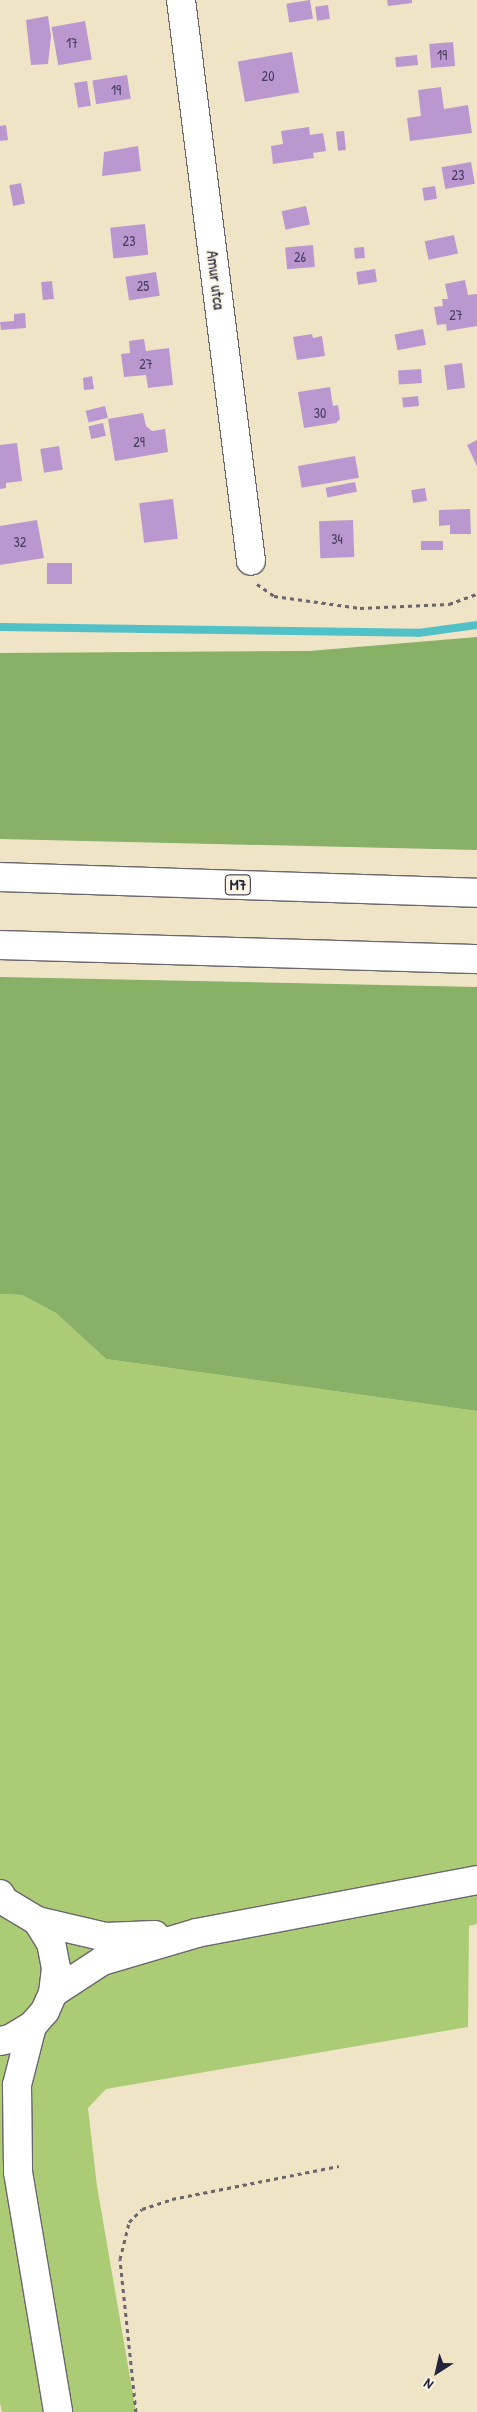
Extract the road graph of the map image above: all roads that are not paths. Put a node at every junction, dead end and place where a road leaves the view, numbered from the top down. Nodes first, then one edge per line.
1 (181, 0) edge
2 (251, 561) road end
3 (0, 877) edge
4 (477, 893) edge
5 (0, 945) edge
6 (477, 959) edge
7 (477, 1880) edge
8 (2, 1899) edge
9 (37, 1922) junction
10 (197, 1933) junction
11 (53, 1993) junction
12 (32, 2026) junction
13 (0, 2041) edge
14 (0, 2125) edge
15 (18, 2172) junction
16 (58, 2412) edge

1 - 2 main road, Amur utca
3 - 4 main road, M7
5 - 6 main road
7 - 10 main road
8 - 9 main road
9 - 10 main road
9 - 11 main road
10 - 11 main road
11 - 12 main road
12 - 13 main road
12 - 15 main road
14 - 15 main road
15 - 16 main road

